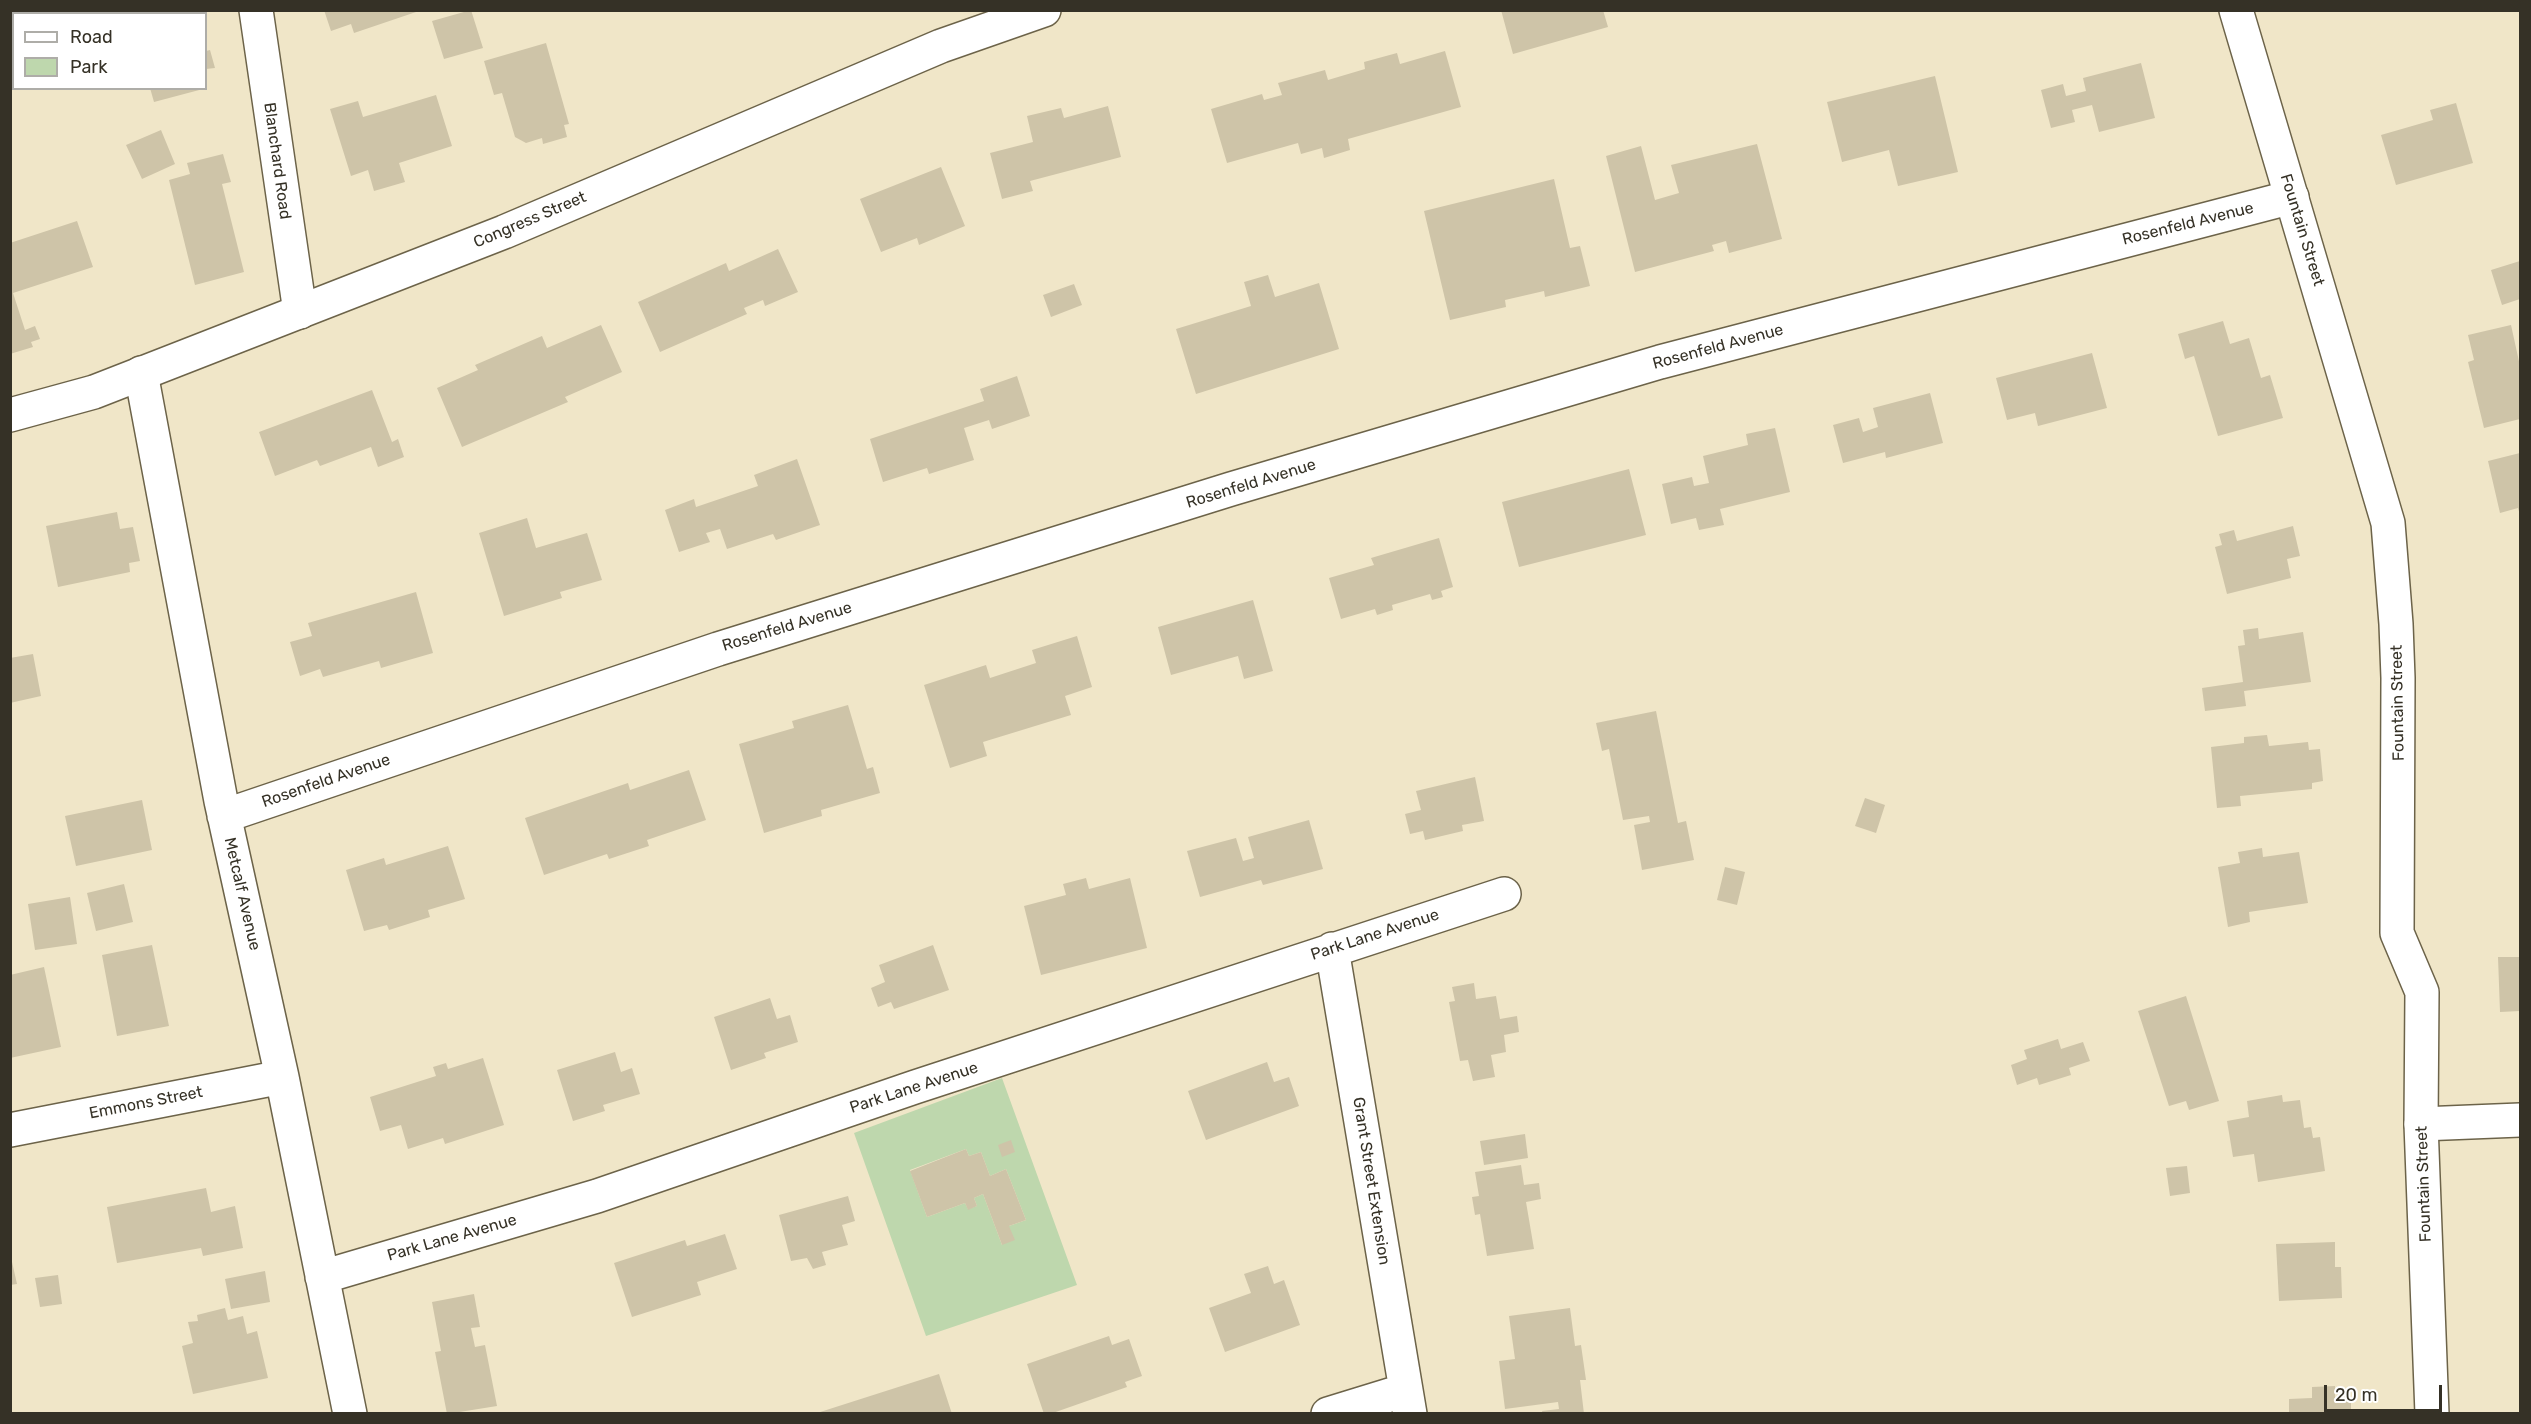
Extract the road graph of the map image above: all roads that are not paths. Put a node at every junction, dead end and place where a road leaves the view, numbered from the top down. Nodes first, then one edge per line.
1 (256, 10) edge
2 (1044, 10) edge
3 (2236, 10) edge
4 (2292, 197) junction
5 (300, 312) junction
6 (141, 373) junction
7 (10, 415) edge
8 (224, 816) junction
9 (1504, 894) dead end
10 (1332, 949) junction
11 (282, 1077) junction
12 (2520, 1120) edge
13 (2421, 1124) junction
14 (10, 1130) edge
15 (322, 1277) junction
16 (1408, 1402) edge
17 (350, 1413) edge
18 (1328, 1413) edge
19 (2432, 1413) edge

1 - 5 street, Blanchard Road
2 - 5 street, Congress Street
3 - 4 street, Fountain Street
4 - 8 street, Rosenfeld Avenue
4 - 13 street, Fountain Street
5 - 6 street, Congress Street
6 - 7 street, Congress Street
6 - 8 street, Metcalf Avenue
8 - 11 street, Metcalf Avenue
9 - 10 street, Park Lane Avenue
10 - 15 street, Park Lane Avenue
10 - 16 street, Grant Street Extension
11 - 14 street, Emmons Street
11 - 15 street, Metcalf Avenue
12 - 13 street
13 - 19 street, Fountain Street
15 - 17 street, Metcalf Avenue
16 - 18 street

